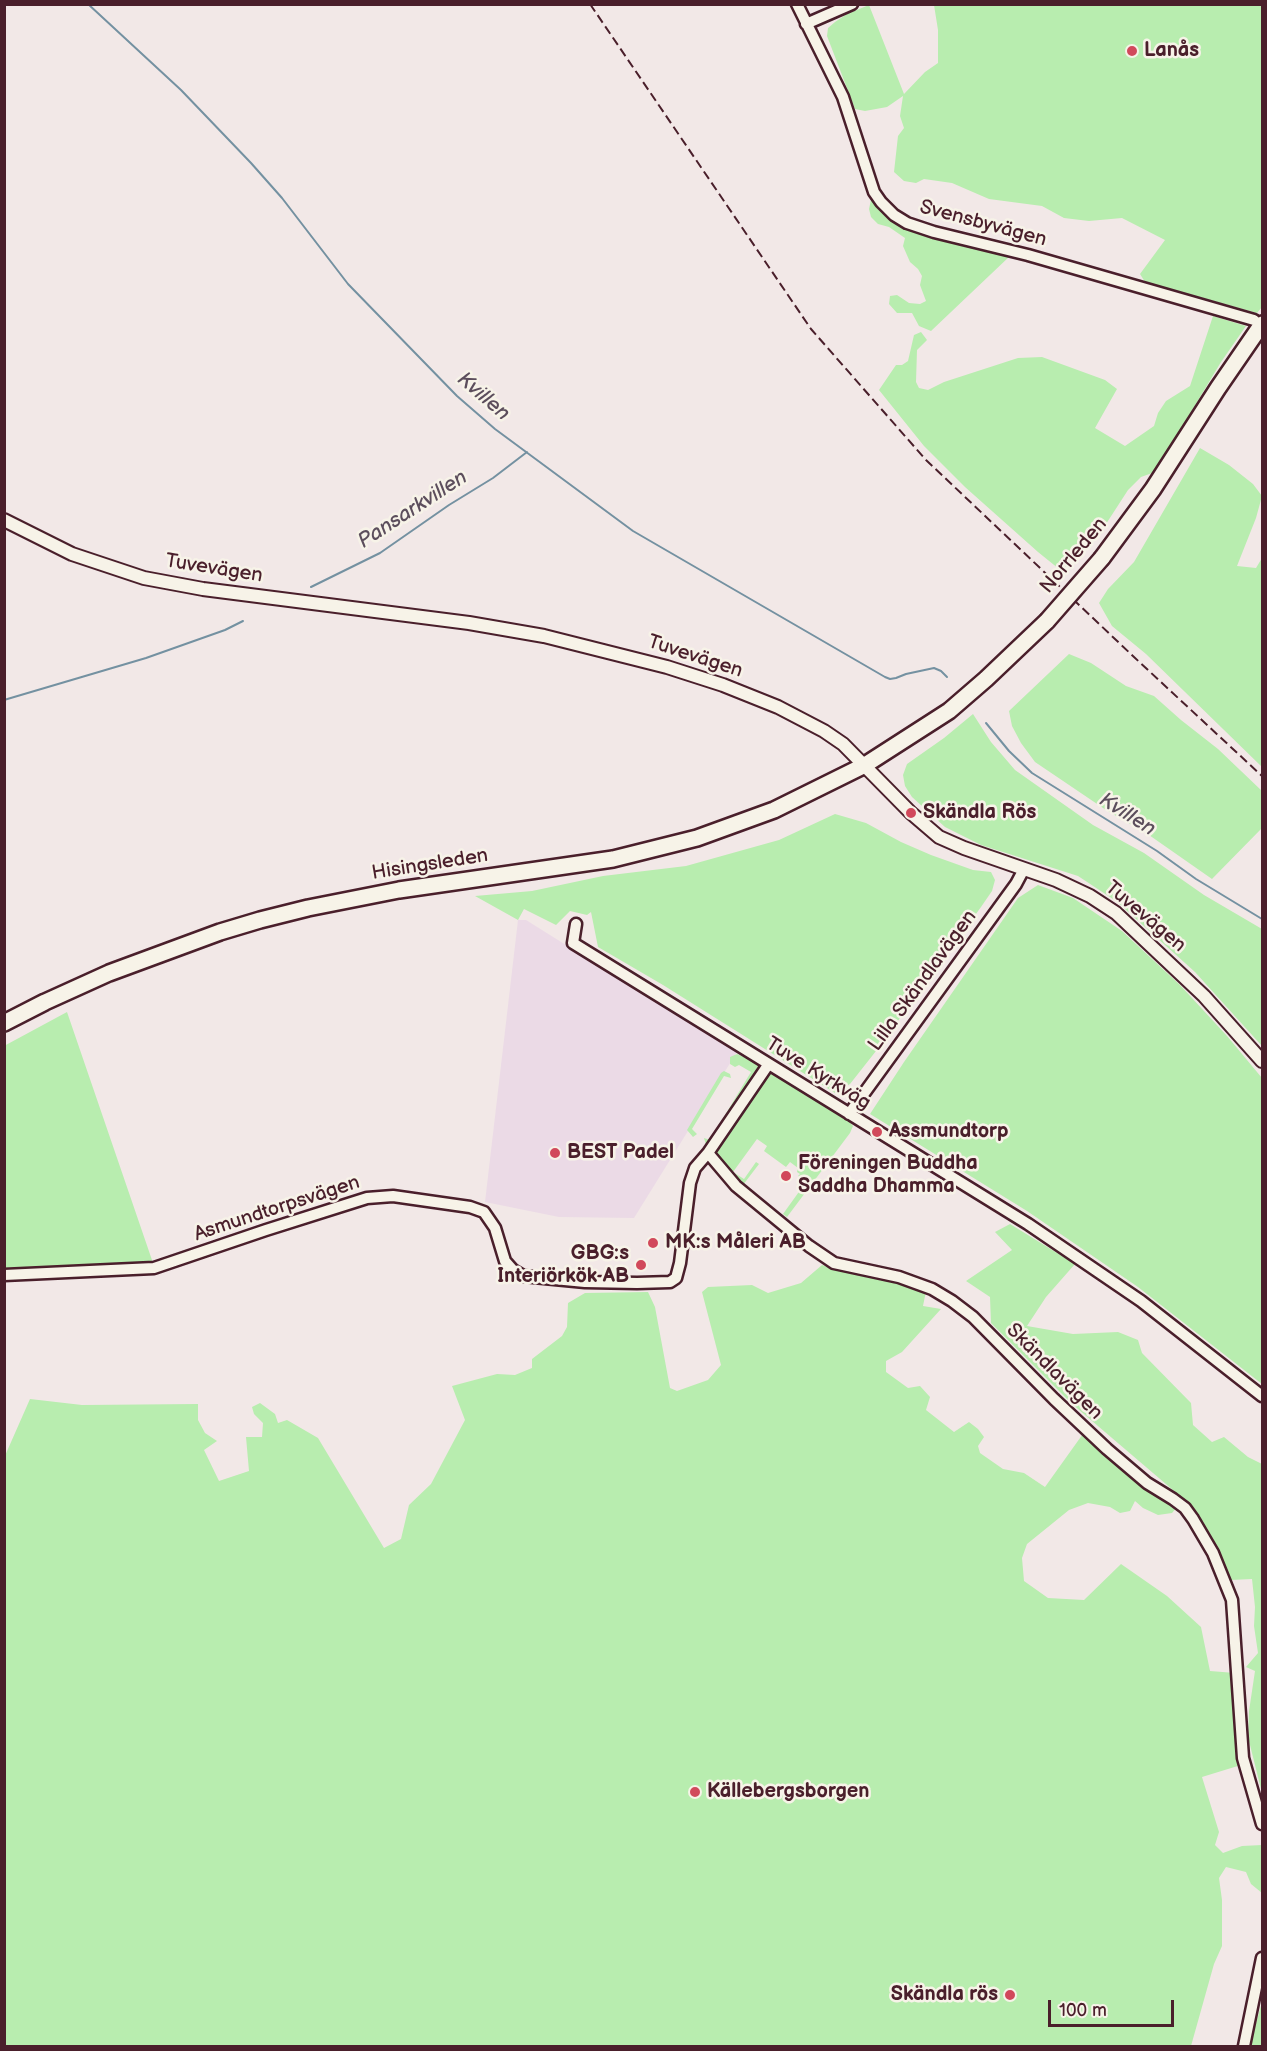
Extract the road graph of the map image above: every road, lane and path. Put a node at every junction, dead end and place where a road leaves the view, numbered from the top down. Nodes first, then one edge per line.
1 (797, 4) edge
2 (852, 4) edge
3 (806, 24) junction
4 (1258, 322) edge
5 (4, 520) edge
6 (865, 765) junction
7 (1024, 869) junction
8 (576, 924) dead end
9 (4, 1023) edge
10 (1263, 1061) edge
11 (768, 1065) junction
12 (849, 1114) junction
13 (708, 1153) junction
14 (4, 1275) edge
15 (1263, 1396) edge
16 (1263, 1824) edge
17 (1263, 1958) edge
18 (1244, 2046) edge

1 - 3 street, Svensbyvägen
2 - 3 street
3 - 4 street, Svensbyvägen
4 - 6 highway, Norrleden, bridge
5 - 6 main road, Tuvevägen
6 - 7 main road, Tuvevägen
6 - 9 highway, Hisingsleden
7 - 10 main road, Tuvevägen
7 - 12 street, Lilla Skändlavägen
8 - 11 street, Tuve Kyrkväg
11 - 12 street, Tuve Kyrkväg
11 - 13 street
12 - 15 street, Tuve Kyrkväg
13 - 14 street, Asmundtorpsvägen
13 - 16 street, Skändlavägen
17 - 18 street

